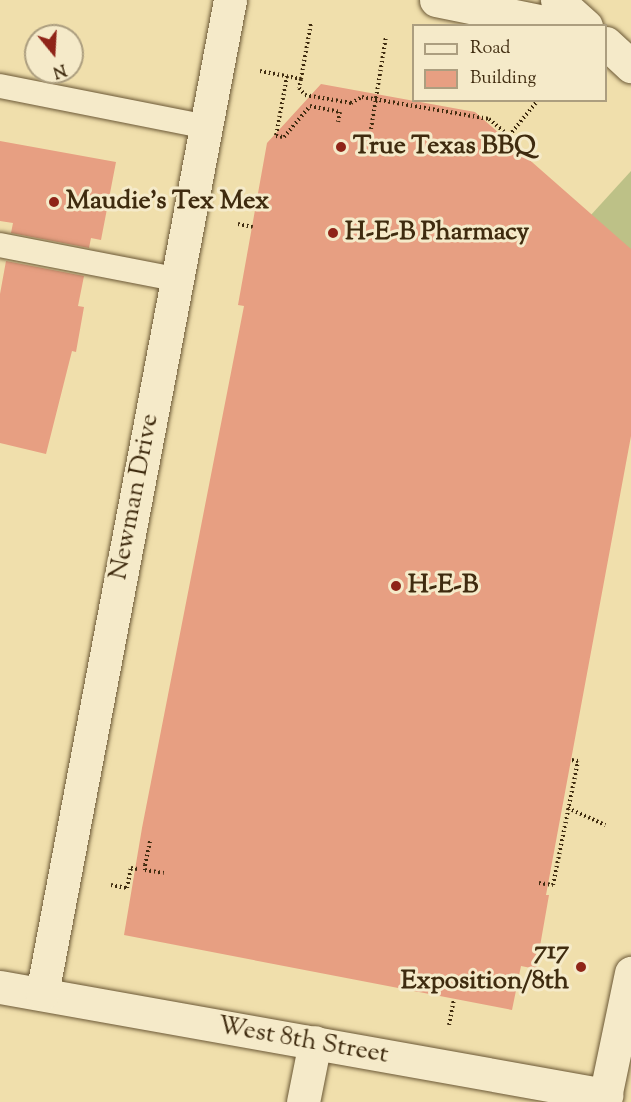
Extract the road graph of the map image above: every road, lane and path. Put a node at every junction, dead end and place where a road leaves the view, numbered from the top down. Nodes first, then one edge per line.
1 (230, 0) edge
2 (436, 0) edge
3 (557, 0) edge
4 (311, 23) dead end
5 (554, 24) edge
6 (584, 24) edge
7 (386, 36) dead end
8 (607, 44) edge
9 (631, 66) edge
10 (261, 71) dead end
11 (287, 76) junction
12 (301, 79) junction
13 (0, 87) edge
14 (375, 100) junction
15 (536, 102) edge
16 (339, 123) dead end
17 (207, 127) junction
18 (371, 129) dead end
19 (509, 136) junction
20 (495, 153) dead end
21 (238, 224) dead end
22 (253, 227) dead end
23 (0, 245) edge
24 (176, 279) junction
25 (572, 760) dead end
26 (568, 808) junction
27 (605, 825) dead end
28 (150, 840) dead end
29 (138, 869) dead end
30 (164, 873) dead end
31 (539, 883) dead end
32 (111, 885) dead end
33 (631, 974) edge
34 (0, 987) edge
35 (42, 994) junction
36 (454, 999) dead end
37 (449, 1024) dead end
38 (315, 1042) junction
39 (605, 1098) edge
40 (303, 1102) edge

1 - 17 street, Newman Drive
2 - 5 street
3 - 6 street
4 - 12 path
7 - 14 path
8 - 9 street
10 - 11 path
11 - 12 path
11 - 16 path
12 - 14 path
13 - 17 lane
14 - 18 path
14 - 19 path
15 - 19 path
17 - 24 street, Newman Drive
19 - 20 path
21 - 22 path
23 - 24 lane
24 - 35 street, Newman Drive
25 - 26 path
26 - 27 path
26 - 31 path
28 - 30 path, bridge
29 - 32 path
33 - 39 street
34 - 35 street, West 8th Street
35 - 38 street, West 8th Street
36 - 37 path
38 - 39 street, West 8th Street
38 - 40 street

